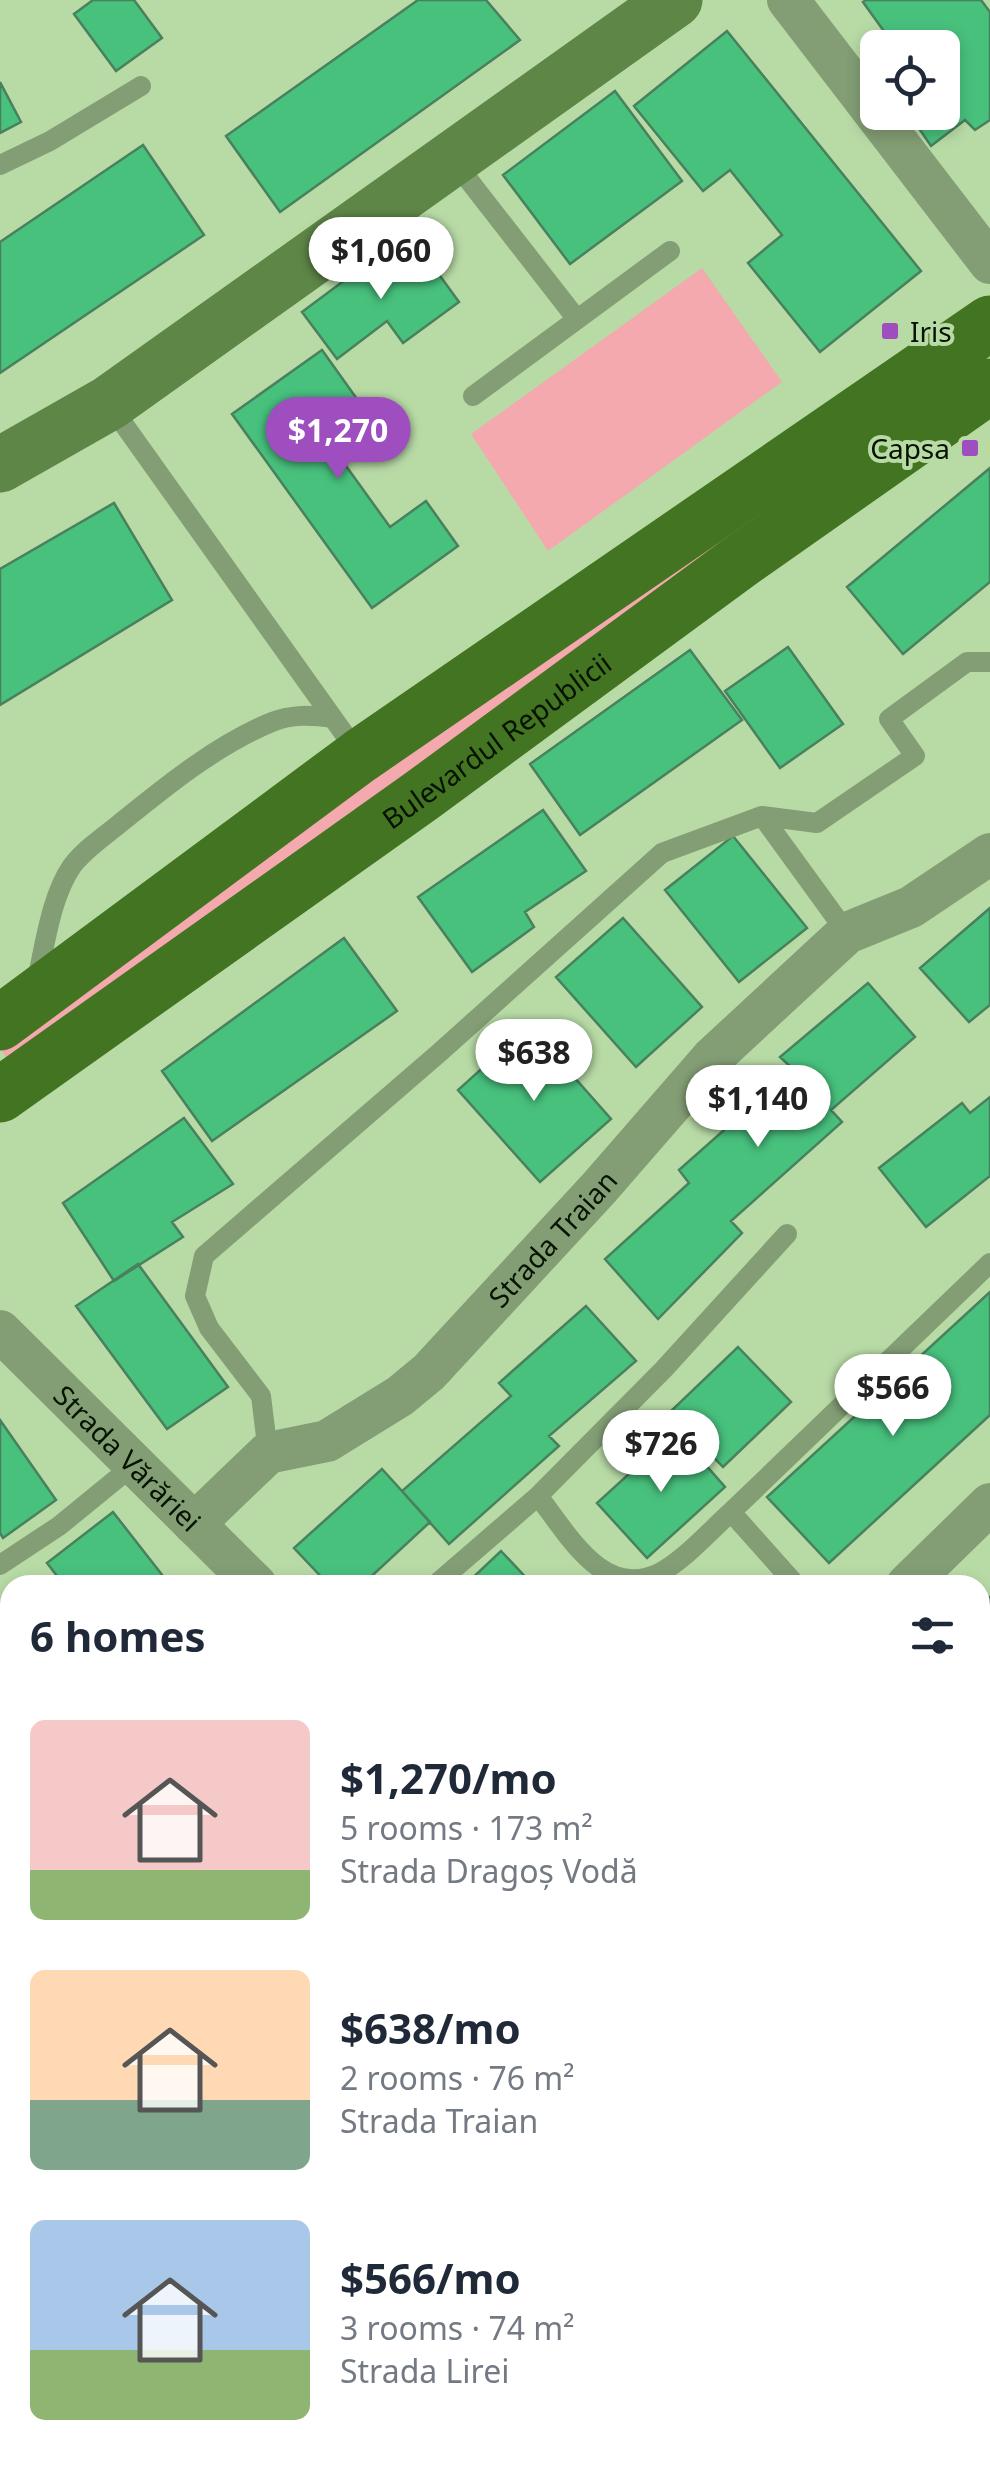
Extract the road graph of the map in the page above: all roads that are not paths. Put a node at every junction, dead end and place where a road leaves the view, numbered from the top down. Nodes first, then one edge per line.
1 (788, 0) edge
2 (656, 5) edge
3 (141, 86) dead end
4 (452, 159) junction
5 (0, 166) edge
6 (670, 251) dead end
7 (990, 263) edge
8 (576, 318) junction
9 (990, 323) edge
10 (990, 386) edge
11 (473, 396) dead end
12 (109, 403) junction
13 (0, 465) edge
14 (990, 662) edge
15 (346, 737) junction
16 (762, 816) junction
17 (990, 854) edge
18 (847, 933) junction
19 (16, 1011) edge
20 (0, 1095) edge
21 (788, 1234) dead end
22 (990, 1262) edge
23 (0, 1331) edge
24 (268, 1453) junction
25 (135, 1464) junction
26 (538, 1496) junction
27 (990, 1505) edge
28 (731, 1512) junction
29 (194, 1524) junction
30 (0, 1565) edge
31 (246, 1575) edge
32 (447, 1575) edge
33 (610, 1575) edge
34 (655, 1575) edge
35 (787, 1575) edge
36 (917, 1575) edge

1 - 7 street
2 - 4 main road
3 - 5 lane
4 - 8 lane
4 - 12 main road
6 - 8 lane
8 - 11 lane
9 - 15 main road
10 - 20 main road, Bulevardul Republicii
12 - 13 main road
12 - 15 lane
14 - 16 lane
15 - 19 main road
15 - 19 lane
16 - 18 lane
16 - 24 lane
17 - 18 street, Strada Traian
18 - 24 street, Strada Traian
21 - 26 lane
22 - 28 lane
23 - 25 street, Strada Vărăriei
24 - 29 street
25 - 29 street, Strada Vărăriei
25 - 30 lane
26 - 32 lane
26 - 33 lane
27 - 36 street
28 - 34 lane
28 - 35 lane
29 - 31 street, Strada Vărăriei

